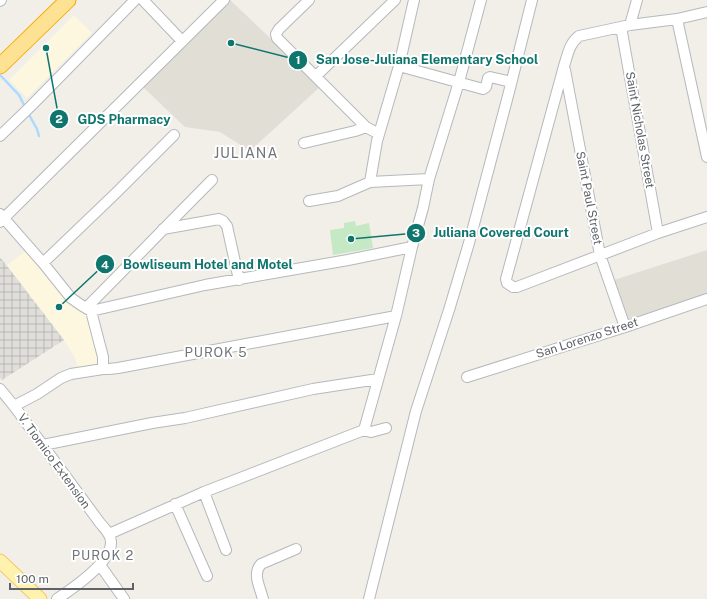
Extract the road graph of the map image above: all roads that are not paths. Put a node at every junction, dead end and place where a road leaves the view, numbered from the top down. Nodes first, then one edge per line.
1 (68, 0) edge
2 (135, 0) edge
3 (143, 0) edge
4 (224, 0) edge
5 (309, 0) edge
6 (395, 0) edge
7 (414, 0) edge
8 (481, 0) edge
9 (532, 0) edge
10 (637, 0) edge
11 (707, 12) edge
12 (677, 19) junction
13 (625, 26) junction
14 (182, 41) junction
15 (0, 66) edge
16 (399, 66) junction
17 (564, 66) junction
18 (316, 76) junction
19 (459, 82) junction
20 (511, 82) junction
21 (366, 127) junction
22 (379, 134) junction
23 (174, 135) dead end
24 (0, 136) edge
25 (304, 143) dead end
26 (707, 157) edge
27 (429, 179) junction
28 (212, 180) dead end
29 (370, 182) junction
30 (310, 201) dead end
31 (707, 217) edge
32 (1, 218) edge
33 (163, 229) junction
34 (658, 233) junction
35 (412, 247) junction
36 (600, 255) junction
37 (43, 263) junction
38 (239, 280) junction
39 (707, 299) edge
40 (88, 309) junction
41 (396, 316) junction
42 (625, 327) junction
43 (103, 368) junction
44 (467, 376) dead end
45 (378, 379) junction
46 (0, 389) edge
47 (14, 406) junction
48 (386, 428) dead end
49 (364, 430) junction
50 (43, 445) junction
51 (204, 492) junction
52 (175, 504) junction
53 (108, 534) junction
54 (226, 550) dead end
55 (296, 550) dead end
56 (0, 561) edge
57 (100, 565) junction
58 (207, 576) dead end
59 (40, 599) edge
60 (57, 599) edge
61 (124, 599) edge
62 (263, 599) edge
63 (369, 599) edge

1 - 15 highway
2 - 24 street
3 - 14 street
4 - 14 street
5 - 18 street
6 - 18 street
7 - 16 street
8 - 19 street
9 - 20 street
10 - 13 street
11 - 12 street
12 - 13 street
12 - 26 street
13 - 17 street
13 - 34 street, Saint Nicholas Street
14 - 32 street
16 - 19 street
16 - 22 street
17 - 36 street, Saint Paul Street
17 - 36 street
18 - 21 street
19 - 20 street
19 - 27 street
20 - 63 street
21 - 22 street
21 - 25 street
22 - 29 street
23 - 37 street
27 - 29 street
27 - 35 street
28 - 33 street
29 - 30 street
31 - 34 street
32 - 37 street
33 - 38 street
33 - 40 street
34 - 36 street
35 - 38 street
35 - 41 street
36 - 42 street, Saint Paul Street
37 - 40 street
38 - 40 street
39 - 42 street, San Lorenzo Street
40 - 43 street
41 - 43 street
41 - 45 street
42 - 44 street, San Lorenzo Street
43 - 47 street
45 - 49 street
45 - 50 street
46 - 47 street, V. Tiomico Extension
47 - 50 street, V. Tiomico Extension
48 - 49 street
49 - 51 street
50 - 53 street, V. Tiomico Extension
51 - 52 street
51 - 54 street
52 - 53 street
52 - 58 street
53 - 57 street
55 - 62 street
56 - 59 main road
57 - 60 street
57 - 61 street

